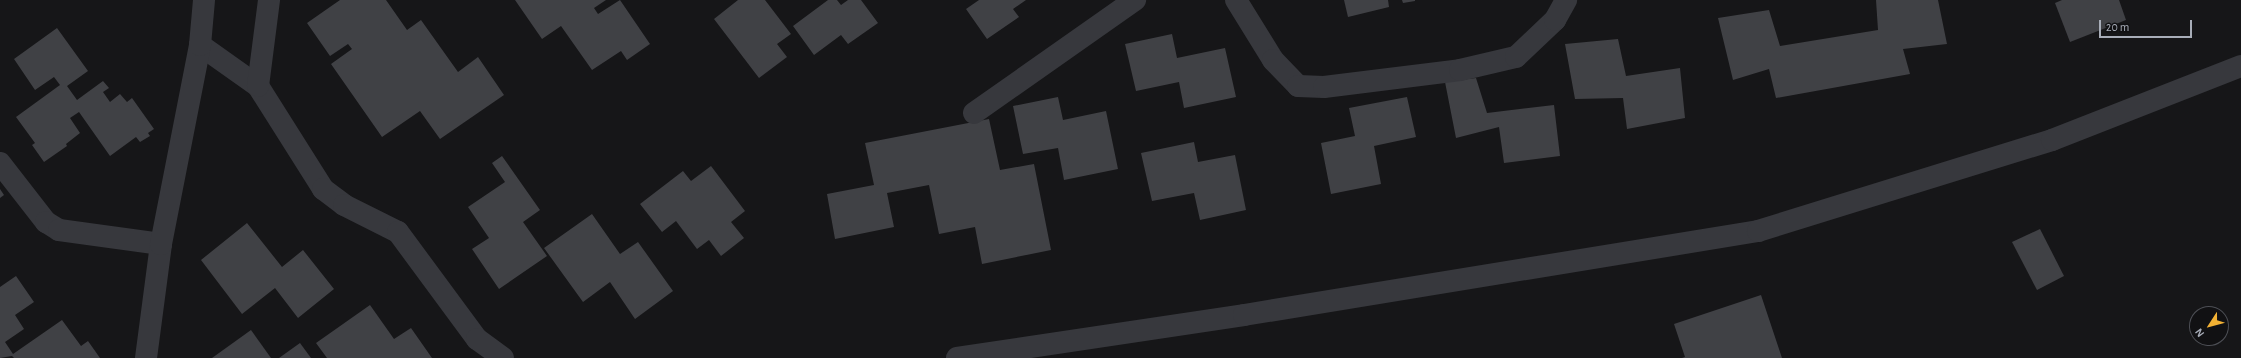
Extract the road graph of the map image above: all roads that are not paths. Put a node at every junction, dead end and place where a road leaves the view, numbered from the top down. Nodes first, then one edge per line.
1 (204, 0) edge
2 (269, 0) edge
3 (1135, 0) edge
4 (1236, 0) edge
5 (1566, 0) edge
6 (200, 45) junction
7 (2241, 66) edge
8 (258, 86) junction
9 (974, 113) dead end
10 (0, 163) edge
11 (161, 244) junction
12 (146, 358) edge
13 (503, 358) edge
14 (957, 358) edge

1 - 6 street
2 - 8 street
3 - 9 street
4 - 5 street
6 - 8 street
6 - 11 street
7 - 14 street
8 - 13 street
10 - 11 street
11 - 12 street

